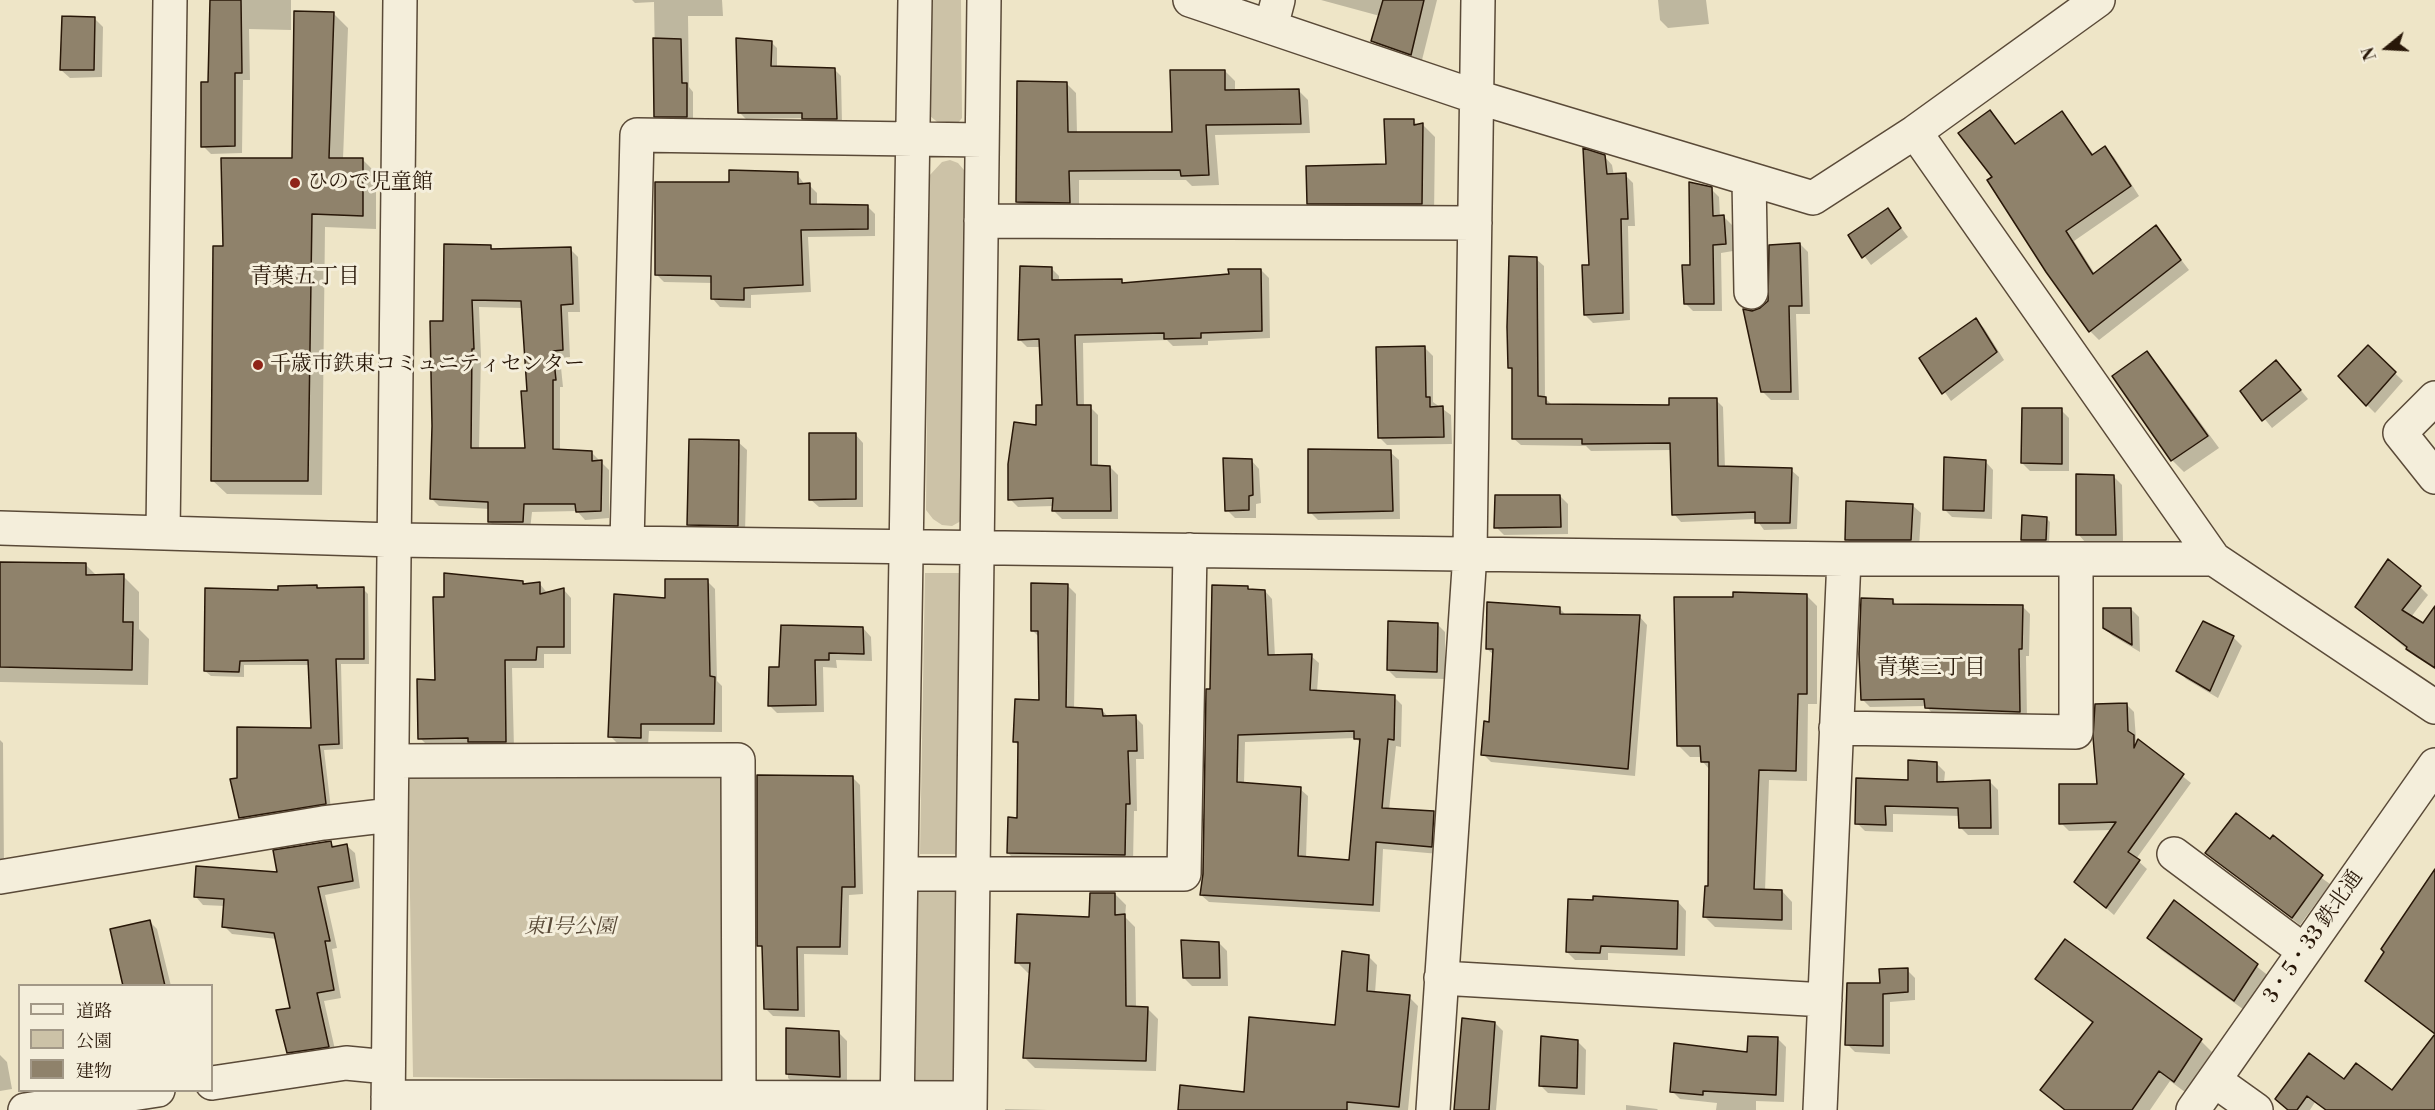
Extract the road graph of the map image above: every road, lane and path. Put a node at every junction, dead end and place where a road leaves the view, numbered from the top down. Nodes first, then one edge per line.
1 (170, 0) edge
2 (400, 0) edge
3 (915, 0) edge
4 (984, 0) edge
5 (1190, 0) edge
6 (1478, 0) edge
7 (2098, 0) edge
8 (1275, 14) edge
9 (1477, 97) junction
10 (1916, 132) junction
11 (913, 140) junction
12 (982, 140) junction
13 (1749, 179) junction
14 (981, 221) junction
15 (1475, 223) junction
16 (1751, 292) dead end
17 (2435, 398) edge
18 (2435, 477) edge
19 (0, 528) edge
20 (163, 533) junction
21 (394, 540) junction
22 (627, 543) junction
23 (906, 547) junction
24 (976, 547) junction
25 (1190, 550) junction
26 (1470, 553) junction
27 (1844, 559) junction
28 (2214, 559) junction
29 (2076, 560) junction
30 (2435, 707) edge
31 (1836, 728) junction
32 (392, 761) junction
33 (2435, 765) edge
34 (391, 815) junction
35 (2174, 854) dead end
36 (901, 874) junction
37 (972, 874) junction
38 (0, 877) edge
39 (2304, 951) junction
40 (1441, 978) junction
41 (1825, 1000) junction
42 (2214, 1080) junction
43 (213, 1083) edge
44 (145, 1092) edge
45 (388, 1092) edge
46 (739, 1098) junction
47 (897, 1104) edge
48 (970, 1104) edge
49 (25, 1110) edge
50 (1432, 1110) edge
51 (1820, 1110) edge
52 (2193, 1110) edge
53 (2256, 1110) edge

1 - 20 street
2 - 21 street
3 - 11 street
4 - 12 street
5 - 8 street
6 - 9 street
7 - 10 street
8 - 9 street
9 - 13 street
9 - 15 street
10 - 13 street
10 - 28 street
11 - 12 street
11 - 22 street
11 - 23 street
12 - 14 street
13 - 16 street
14 - 15 street
14 - 24 street
15 - 26 street
17 - 18 street
19 - 20 street
20 - 21 street
21 - 22 street
21 - 32 street
22 - 23 street
23 - 24 street
23 - 36 street
24 - 25 street
24 - 37 street
25 - 26 street
25 - 37 street
26 - 27 street
26 - 40 street
27 - 29 street
27 - 31 street
28 - 29 street
28 - 30 street
29 - 31 street
31 - 41 street
32 - 34 street
32 - 46 street
33 - 39 street, 3・5・33 鉄北通
34 - 38 street
34 - 45 street
35 - 39 street
36 - 37 street
36 - 47 street
37 - 48 street
39 - 42 street, 3・5・33 鉄北通
40 - 41 street
40 - 50 street
41 - 51 street
42 - 52 street, 3・5・33 鉄北通
42 - 53 street
43 - 45 street
44 - 49 street
45 - 46 street
46 - 47 street
47 - 48 street

